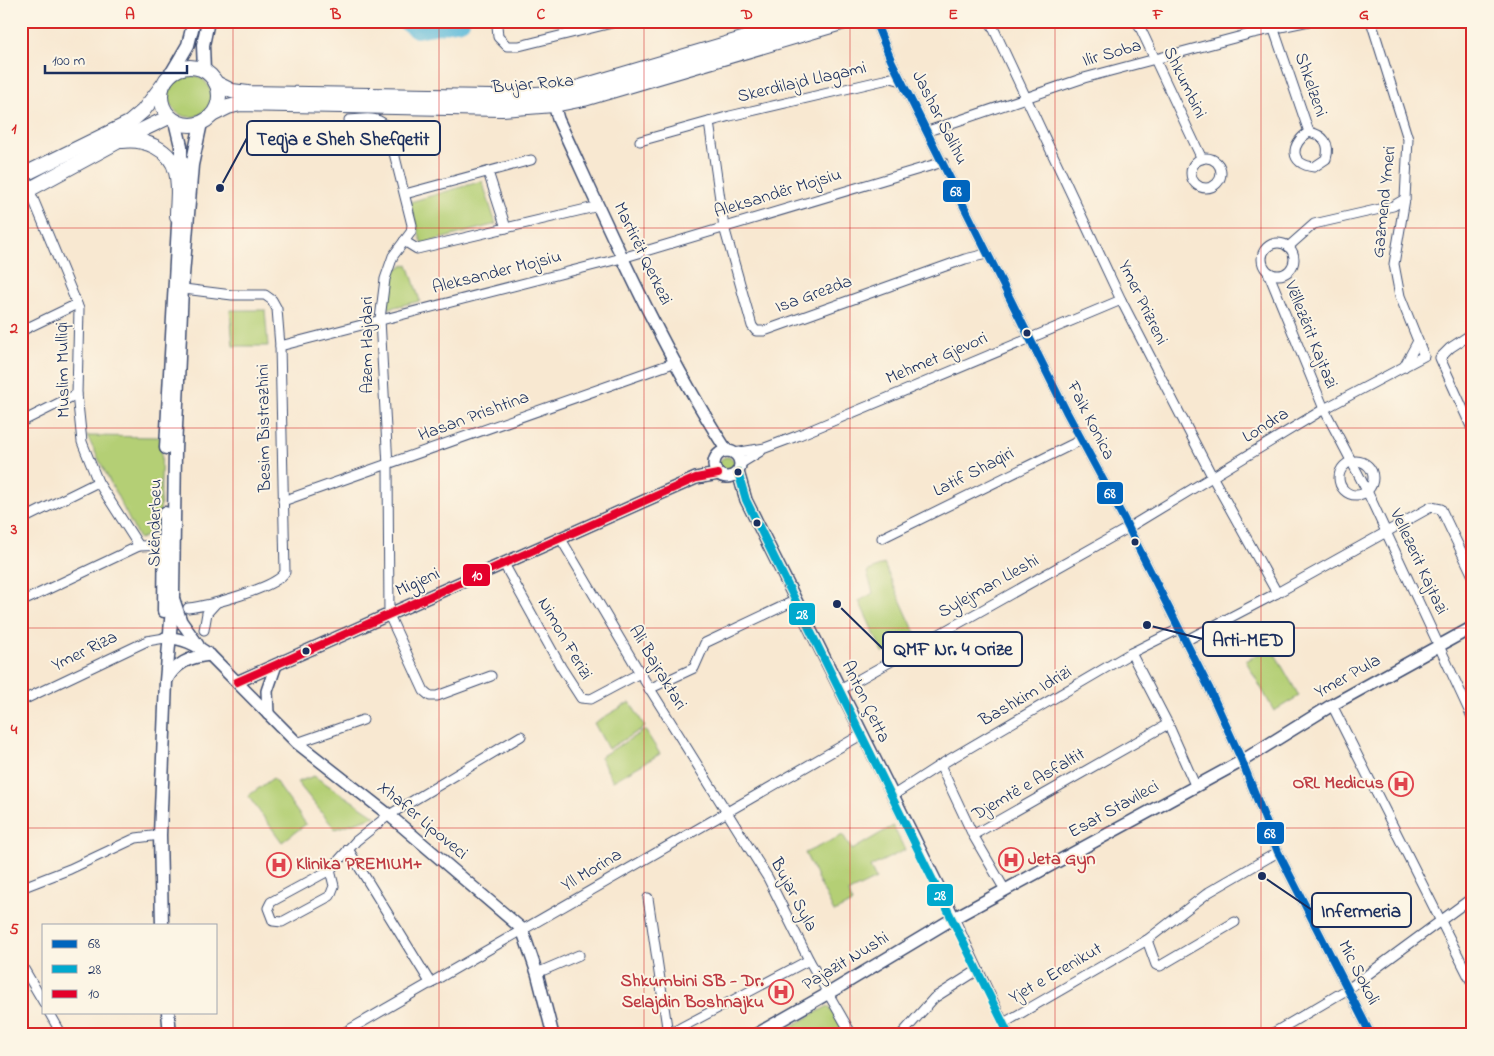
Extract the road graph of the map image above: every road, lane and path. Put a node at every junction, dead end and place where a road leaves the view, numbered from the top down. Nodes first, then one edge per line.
1 (194, 21) edge
2 (208, 21) edge
3 (499, 21) edge
4 (620, 21) edge
5 (803, 21) edge
6 (848, 21) edge
7 (875, 21) edge
8 (990, 21) edge
9 (1136, 21) edge
10 (1309, 21) edge
11 (1371, 21) edge
12 (1272, 25) edge
13 (1155, 59) junction
14 (204, 71) junction
15 (167, 79) junction
16 (902, 81) junction
17 (216, 83) junction
18 (1027, 98) junction
19 (552, 99) junction
20 (172, 119) junction
21 (207, 119) junction
22 (349, 120) dead end
23 (709, 122) junction
24 (928, 131) junction
25 (1308, 132) dead end
26 (640, 141) dead end
27 (116, 142) junction
28 (1202, 159) dead end
29 (531, 160) dead end
30 (943, 162) junction
31 (488, 172) junction
32 (21, 176) edge
33 (25, 192) edge
34 (405, 194) junction
35 (1405, 199) junction
36 (599, 206) junction
37 (177, 216) junction
38 (724, 227) junction
39 (506, 228) junction
40 (404, 241) junction
41 (1288, 247) junction
42 (987, 254) junction
43 (622, 258) junction
44 (1268, 272) junction
45 (177, 288) junction
46 (1121, 300) junction
47 (77, 304) junction
48 (380, 319) junction
49 (21, 331) edge
50 (1473, 334) edge
51 (1028, 337) junction
52 (1418, 341) junction
53 (280, 346) junction
54 (1424, 356) joint
55 (676, 362) junction
56 (1404, 367) junction
57 (77, 394) junction
58 (1324, 409) junction
59 (21, 422) edge
60 (1473, 432) edge
61 (1081, 440) junction
62 (765, 448) junction
63 (723, 455) junction
64 (1352, 461) junction
65 (388, 466) junction
66 (739, 468) junction
67 (723, 476) junction
68 (696, 478) junction
69 (1213, 478) junction
70 (98, 482) junction
71 (1367, 491) junction
72 (746, 500) junction
73 (283, 501) junction
74 (21, 520) edge
75 (1128, 528) junction
76 (1385, 532) junction
77 (882, 538) dead end
78 (561, 539) junction
79 (168, 545) junction
80 (139, 546) junction
81 (504, 564) junction
82 (1473, 576) edge
83 (1277, 593) junction
84 (173, 596) junction
85 (796, 600) junction
86 (21, 602) edge
87 (216, 603) junction
88 (188, 608) dead end
89 (389, 615) junction
90 (1473, 627) edge
91 (1179, 629) junction
92 (204, 630) dead end
93 (168, 638) junction
94 (1185, 641) junction
95 (1440, 646) junction
96 (205, 652) junction
97 (1131, 653) junction
98 (276, 665) junction
99 (640, 673) junction
100 (491, 676) dead end
101 (166, 680) junction
102 (237, 682) junction
103 (649, 688) junction
104 (840, 690) junction
105 (21, 701) edge
106 (1332, 705) junction
107 (268, 714) junction
108 (1473, 719) edge
109 (363, 720) dead end
110 (1168, 724) junction
111 (861, 735) junction
112 (520, 736) dead end
113 (298, 742) junction
114 (1242, 761) junction
115 (940, 765) junction
116 (1195, 785) junction
117 (892, 796) junction
118 (726, 813) junction
119 (388, 815) junction
120 (160, 835) junction
121 (973, 835) junction
122 (348, 850) junction
123 (1278, 852) junction
124 (330, 870) junction
125 (21, 888) edge
126 (1005, 890) junction
127 (648, 898) dead end
128 (1473, 898) edge
129 (954, 918) junction
130 (1234, 922) dead end
131 (1441, 923) junction
132 (162, 924) edge
133 (522, 929) junction
134 (1147, 940) junction
135 (578, 955) dead end
136 (809, 960) junction
137 (21, 964) edge
138 (978, 970) junction
139 (537, 973) junction
140 (431, 984) junction
141 (1473, 985) edge
142 (1348, 989) junction
143 (829, 993) junction
144 (42, 1000) edge
145 (50, 1014) edge
146 (168, 1014) edge
147 (1004, 1023) junction
148 (667, 1034) edge
149 (62, 1035) edge
150 (170, 1035) edge
151 (340, 1035) edge
152 (553, 1035) edge
153 (755, 1035) edge
154 (852, 1035) edge
155 (901, 1035) edge
156 (1009, 1035) edge
157 (1270, 1035) edge
158 (1371, 1035) edge

1 - 15 main road
2 - 14 main road
3 - 4 street
5 - 19 main road, Bujar Roka
6 - 19 main road, Bujar Roka
7 - 16 street, Jashar Salihu
8 - 18 street, Ymer Prizreni
9 - 13 street, Shkumbini
10 - 12 street, Ilir Soba
11 - 35 street, Gazmend Ymeri
12 - 13 street, Ilir Soba
12 - 25 street, Shkelzeni
13 - 18 street, Ilir Soba
13 - 28 street, Shkumbini
14 - 15 main road
14 - 17 main road
15 - 20 main road
15 - 32 main road
16 - 23 street, Skerdilajd Llagami
16 - 24 street, Jashar Salihu
17 - 19 main road, Bujar Roka
17 - 21 main road
18 - 24 street, Ilir Soba
18 - 46 street, Ymer Prizreni
19 - 21 main road, Bujar Roka
19 - 36 street, Martirët Qerkezi
20 - 21 main road
20 - 27 main road
20 - 37 main road, Skënderbeu
21 - 45 main road, Skënderbeu
22 - 34 street, Azem Hajdari
23 - 26 street, Skerdilajd Llagami
23 - 38 street
24 - 30 street, Jashar Salihu
27 - 33 main road
27 - 37 main road
29 - 31 street
30 - 38 street, Aleksandër Mojsiu
30 - 42 street, Jashar Salihu
31 - 34 street
31 - 39 street
33 - 47 street, Muslim Mulliqi
34 - 40 street, Azem Hajdari
35 - 41 street
35 - 52 street, Gazmend Ymeri
36 - 39 street
36 - 43 street, Martirët Qerkezi
37 - 45 main road, Skënderbeu
38 - 42 street, Isa Grezda
38 - 43 street, Aleksandër Mojsiu
39 - 40 street
40 - 48 street, Azem Hajdari
41 - 44 street, Vëllezërit Kajtazi
41 - 44 street, Vëllezërit Kajtazi
42 - 51 street, Jashar Salihu
43 - 48 street, Aleksander Mojsiu
43 - 55 street, Martirët Qerkezi
44 - 58 street, Vëllezërit Kajtazi
45 - 53 street, Besim Bistrazhini
45 - 79 main road, Skënderbeu
46 - 51 street, Mehmet Gjevori
46 - 69 street, Ymer Prizreni
47 - 49 street
47 - 57 street, Muslim Mulliqi
48 - 53 street, Aleksander Mojsiu
48 - 65 street, Azem Hajdari
50 - 60 street
51 - 61 street, Faik Konica
51 - 62 street, Mehmet Gjevori
52 - 54 street, Gazmend Ymeri
52 - 56 street
53 - 73 street, Besim Bistrazhini
54 - 56 street, Londra
55 - 63 street, Martirët Qerkezi
55 - 65 street, Hasan Prishtina
56 - 58 street, Londra
57 - 59 street
57 - 70 street, Muslim Mulliqi
58 - 64 street, Vellezerit Kajtazi
58 - 69 street, Londra
61 - 75 street, Faik Konica
61 - 77 street, Latif Shaqiri
62 - 63 street, Mehmet Gjevori
62 - 66 street, Mehmet Gjevori
63 - 66 street, Anton Çetta
63 - 67 street
63 - 68 street, Migjeni
64 - 71 street, Vellezerit Kajtazi
64 - 71 street, Vellezerit Kajtazi
64 - 71 street
65 - 73 street, Hasan Prishtina
65 - 89 street, Azem Hajdari
66 - 67 street, Migjeni
66 - 72 street, Anton Çetta
67 - 68 street, Migjeni
67 - 72 street, Anton Çetta
68 - 78 street, Migjeni
69 - 75 street, Londra
69 - 83 street, Ymer Prizreni
70 - 74 street
70 - 80 street, Muslim Mulliqi
71 - 76 street, Vellezerit Kajtazi
72 - 85 street, Anton Çetta
73 - 87 street, Besim Bistrazhini
75 - 91 street, Faik Konica
75 - 104 street, Sylejman Lleshi
76 - 82 street
76 - 83 street
76 - 95 street, Vellezerit Kajtazi
78 - 81 street, Migjeni
78 - 99 street, Ali Bajraktari
79 - 80 street
79 - 84 main road, Skënderbeu
79 - 93 main road, Skënderbeu
80 - 86 street
81 - 89 street, Migjeni
81 - 99 street, Nimon Ferizi
83 - 94 street
84 - 93 main road, Skënderbeu
84 - 96 street
85 - 103 street
85 - 104 street, Anton Çetta
87 - 88 street
87 - 92 street
89 - 98 street, Migjeni
89 - 100 street
90 - 95 street, Ymer Pula
91 - 94 street, Faik Konica
91 - 97 street, Bashkim Idrizi
93 - 96 street, Xhafer Lipoveci
93 - 101 main road, Skënderbeu
93 - 105 street, Ymer Riza
94 - 114 street, Faik Konica
95 - 106 street, Ymer Pula
95 - 108 street, Vellezerit Kajtazi
96 - 101 street
96 - 102 street, Xhafer Lipoveci
97 - 110 street
97 - 115 street, Bashkim Idrizi
98 - 102 street, Migjeni
98 - 107 street
99 - 103 street, Ali Bajraktari
101 - 120 main road, Skënderbeu
102 - 107 street, Xhafer Lipoveci
103 - 118 street, Ali Bajraktari
104 - 111 street, Anton Çetta
106 - 114 street, Ymer Pula
106 - 131 street
107 - 113 street, Xhafer Lipoveci
109 - 113 street
110 - 116 street
110 - 121 street, Djemtë e Asfaltit
111 - 117 street, Anton Çetta
111 - 118 street, Yll Morina
112 - 119 street
113 - 119 street, Xhafer Lipoveci
114 - 116 street, Esat Stavileci
114 - 123 street, Mic Sokoli
115 - 117 street, Bashkim Idrizi
115 - 121 street, Djemtë e Asfaltit
116 - 126 street, Esat Stavileci
117 - 129 street, Anton Çetta
118 - 133 street, Yll Morina
118 - 136 street, Bujar Syla
119 - 122 street
119 - 133 street, Xhafer Lipoveci
120 - 125 street
120 - 132 main road, Skënderbeu
121 - 126 street
122 - 124 street
122 - 140 street
123 - 134 street, Yjet e Erenikut
123 - 142 street, Mic Sokoli
124 - 124 street
126 - 129 street, Esat Stavileci
127 - 148 street
128 - 131 street
129 - 138 street, Yjet e Erenikut
129 - 143 street, Pajazit Nushi
130 - 134 street
131 - 141 street
131 - 142 street
133 - 139 street
133 - 140 street, Yll Morina
134 - 147 street, Yjet e Erenikut
135 - 139 street
136 - 143 street, Bujar Syla
136 - 148 street
137 - 144 street
138 - 147 street, Yjet e Erenikut
138 - 155 street
139 - 152 street
140 - 151 street, Yll Morina
142 - 157 street
142 - 158 street, Mic Sokoli
143 - 153 street, Pajazit Nushi
143 - 154 street, Bujar Syla
145 - 149 street
146 - 150 main road
147 - 156 street

